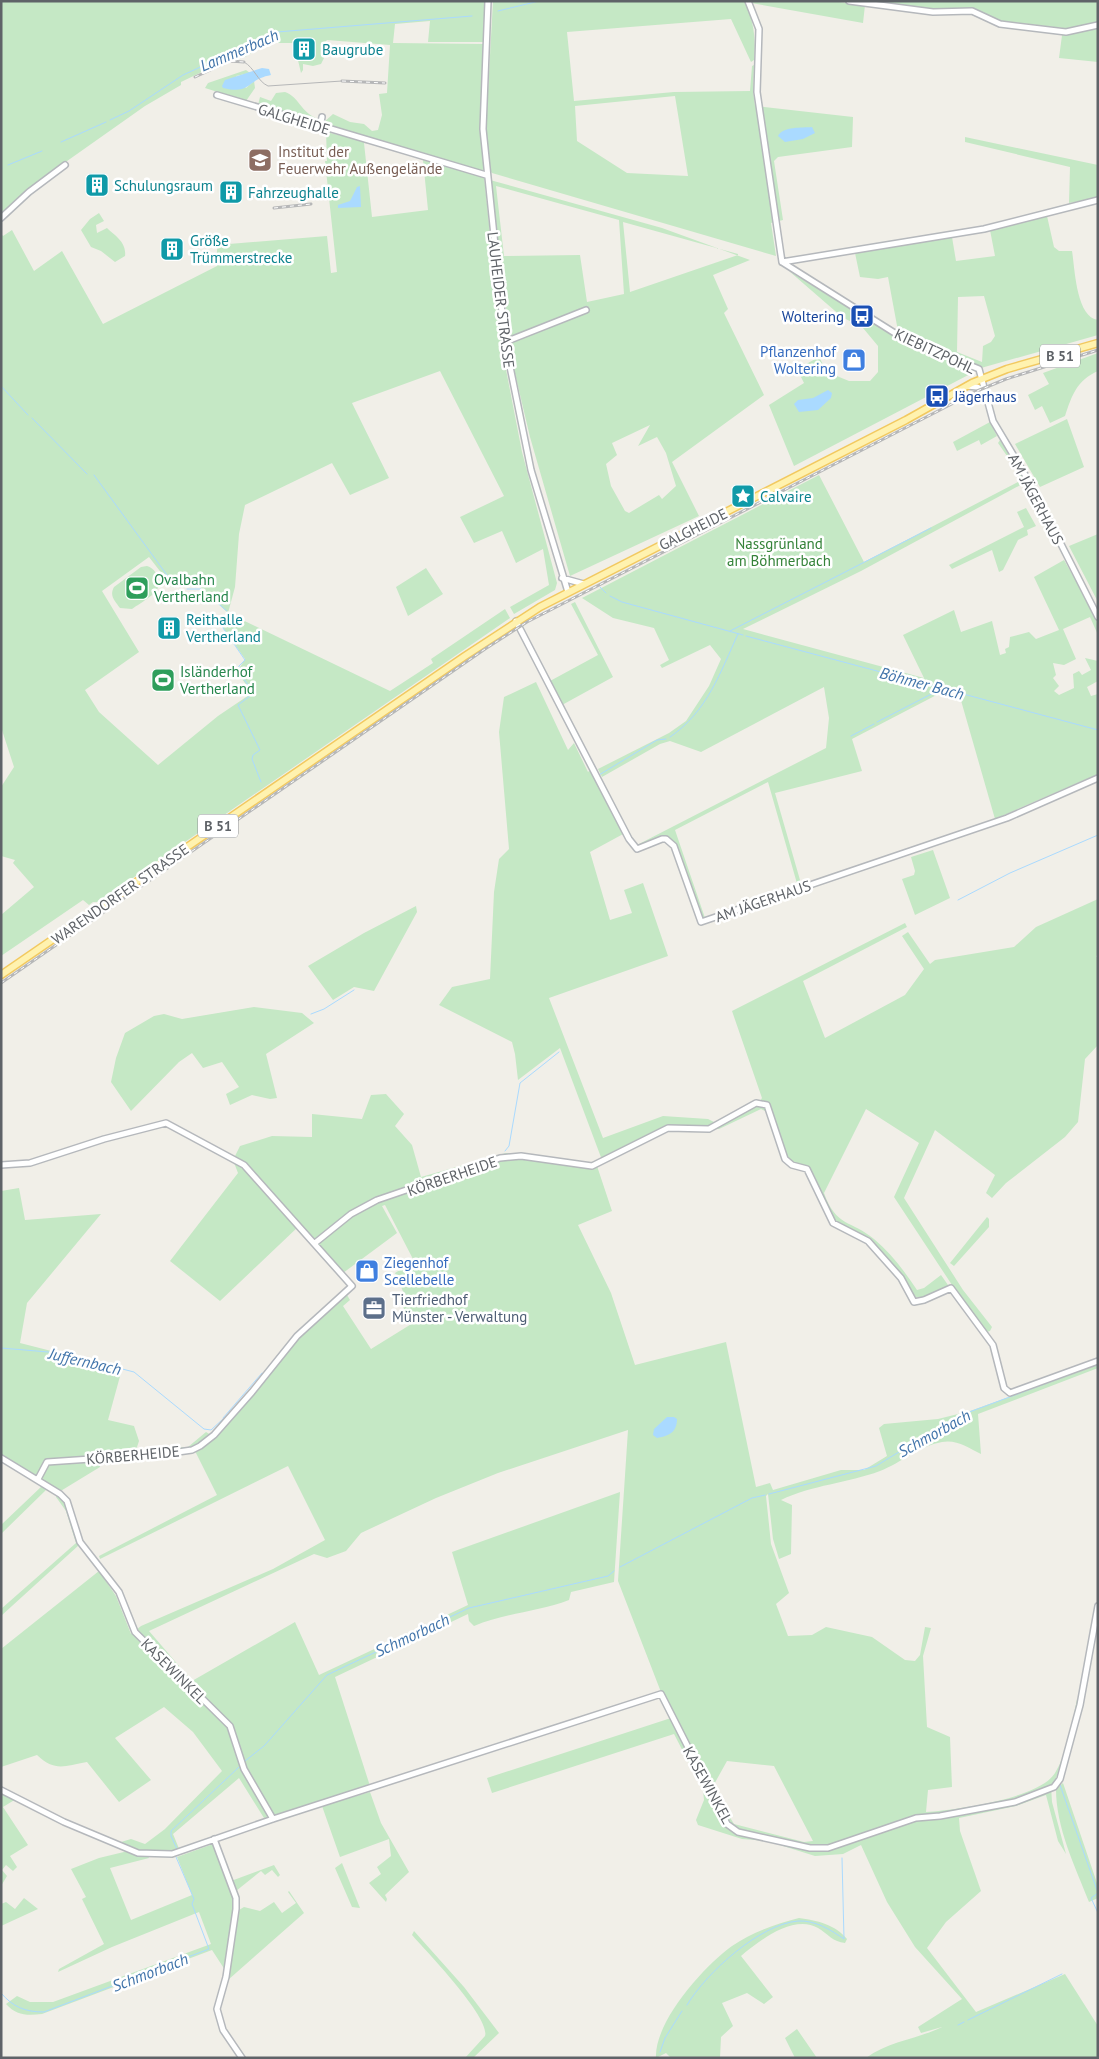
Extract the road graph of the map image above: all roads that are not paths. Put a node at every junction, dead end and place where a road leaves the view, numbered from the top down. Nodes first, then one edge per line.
1 (488, 1) edge
2 (748, 1) edge
3 (849, 1) edge
4 (1098, 25) edge
5 (217, 95) dead end
6 (322, 117) dead end
7 (320, 127) junction
8 (66, 165) dead end
9 (486, 175) junction
10 (1098, 200) edge
11 (1, 218) edge
12 (782, 262) junction
13 (586, 310) dead end
14 (504, 342) junction
15 (1098, 343) edge
16 (983, 378) junction
17 (966, 386) junction
18 (986, 392) junction
19 (562, 578) junction
20 (584, 584) junction
21 (568, 592) junction
22 (1098, 617) edge
23 (516, 621) junction
24 (411, 693) joint
25 (1098, 778) edge
26 (1, 975) edge
27 (1, 1165) edge
28 (315, 1243) junction
29 (1098, 1361) edge
30 (1, 1458) edge
31 (38, 1479) junction
32 (1098, 1606) edge
33 (1, 1790) edge
34 (273, 1819) junction
35 (214, 1839) junction
36 (242, 2058) edge

1 - 9 street, LAUHEIDER STRASSE
2 - 12 street
3 - 4 street
5 - 7 street, GALGHEIDE
6 - 7 street
7 - 9 street, GALGHEIDE
8 - 11 street
9 - 14 street, LAUHEIDER STRASSE
10 - 12 street
12 - 16 street, KIEBITZPOHL
13 - 14 street
14 - 19 street, LAUHEIDER STRASSE
15 - 16 main road, KIEBITZPOHL / B 51
16 - 17 main road, GALGHEIDE / B 51
16 - 18 street, AM JÄGERHAUS
17 - 18 street
17 - 20 main road, GALGHEIDE / B 51
18 - 22 street, AM JÄGERHAUS
19 - 20 street
19 - 21 street, LAUHEIDER STRASSE
20 - 21 main road, GALGHEIDE / B 51
21 - 23 main road, GALGHEIDE / B 51
23 - 24 main road, GALGHEIDE / B 51
23 - 25 street, AM JÄGERHAUS
24 - 26 main road, WARENDORFER STRASSE / B 51
27 - 28 street, KÖRBERHEIDE
28 - 29 street, KÖRBERHEIDE
28 - 31 street, KÖRBERHEIDE
30 - 31 street, KASEWINKEL
31 - 34 street, KASEWINKEL
32 - 34 street, KASEWINKEL
33 - 35 street, KASEWINKEL
34 - 35 street, KASEWINKEL
35 - 36 street

